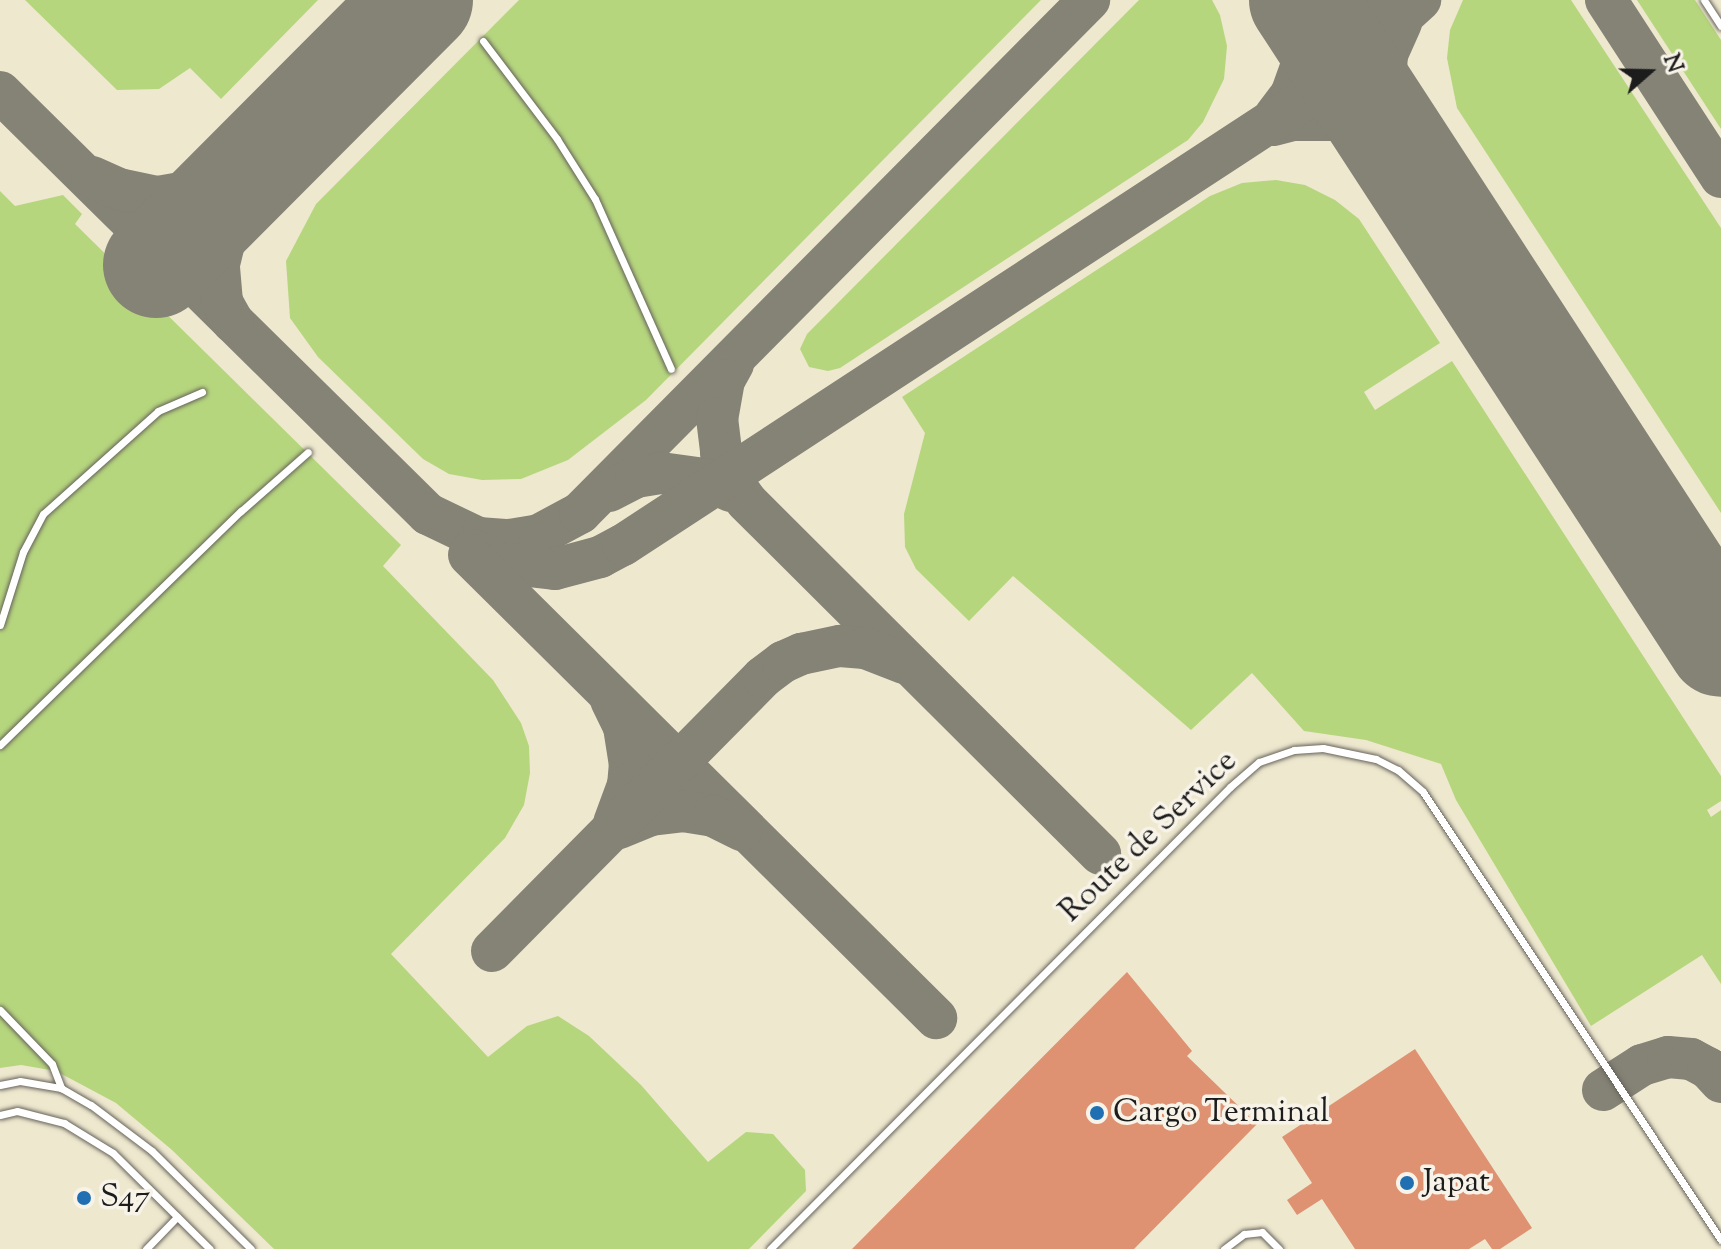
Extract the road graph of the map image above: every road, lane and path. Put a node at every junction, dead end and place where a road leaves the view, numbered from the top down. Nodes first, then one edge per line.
1 (1704, 0) edge
2 (1721, 26) edge
3 (483, 41) dead end
4 (671, 369) dead end
5 (202, 392) dead end
6 (308, 452) dead end
7 (0, 625) edge
8 (0, 745) edge
9 (0, 1010) edge
10 (0, 1085) edge
11 (61, 1088) junction
12 (0, 1115) edge
13 (177, 1217) junction
14 (1721, 1240) edge
15 (146, 1249) edge
16 (210, 1249) edge
17 (251, 1249) edge
18 (770, 1249) edge
19 (1224, 1249) edge
20 (1279, 1249) edge

1 - 2 lane
3 - 4 lane
5 - 7 lane
6 - 8 lane
9 - 11 lane
10 - 11 lane
11 - 17 lane
12 - 13 lane
13 - 15 lane
13 - 16 lane
14 - 18 lane, Route de Service
19 - 20 lane

